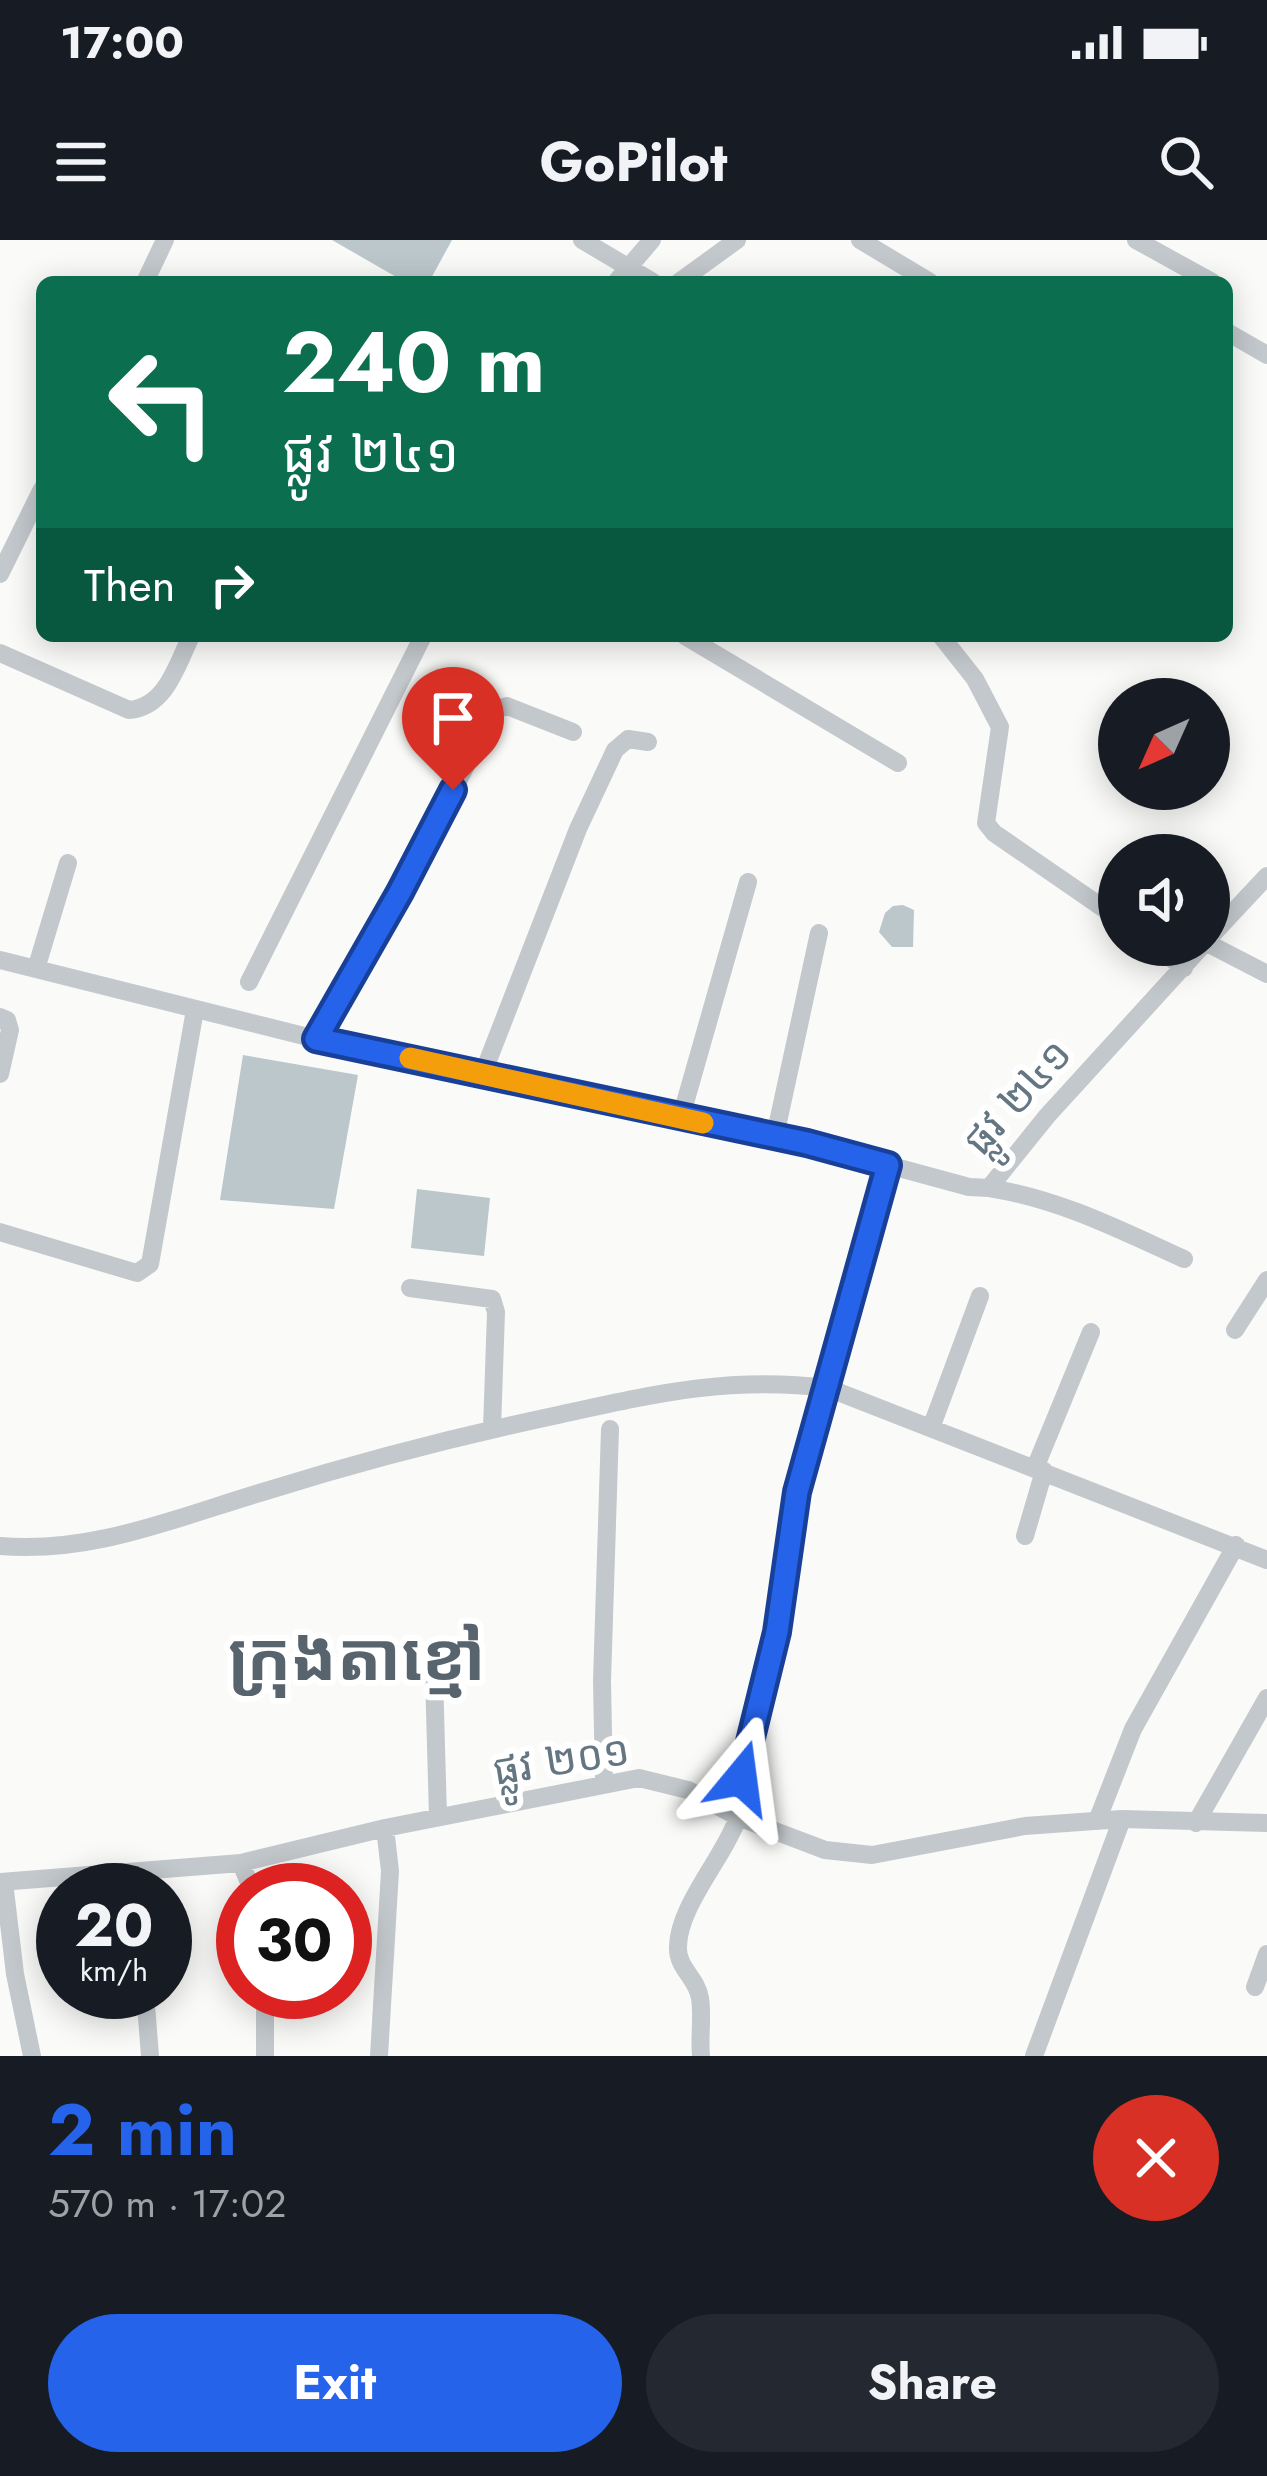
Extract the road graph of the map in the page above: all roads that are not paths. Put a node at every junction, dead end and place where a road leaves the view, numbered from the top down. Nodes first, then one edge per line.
1 (165, 240) edge
2 (582, 240) edge
3 (652, 240) edge
4 (736, 240) edge
5 (860, 240) edge
6 (1136, 240) edge
7 (622, 275) edge
8 (148, 276) edge
9 (687, 276) edge
10 (920, 276) edge
11 (1201, 276) edge
12 (1233, 335) edge
13 (1267, 355) edge
14 (36, 501) edge
15 (0, 574) edge
16 (187, 642) edge
17 (420, 642) edge
18 (696, 642) edge
19 (946, 642) edge
20 (0, 653) edge
21 (573, 732) dead end
22 (648, 742) dead end
23 (898, 763) dead end
24 (68, 863) dead end
25 (1267, 876) edge
26 (748, 882) dead end
27 (1098, 905) edge
28 (1230, 917) edge
29 (819, 933) dead end
30 (1230, 954) edge
31 (0, 960) edge
32 (1181, 966) edge
33 (1184, 968) joint
34 (36, 969) junction
35 (1267, 974) edge
36 (250, 982) dead end
37 (195, 1010) junction
38 (0, 1017) edge
39 (316, 1039) junction
40 (0, 1074) edge
41 (482, 1076) junction
42 (681, 1118) junction
43 (775, 1136) junction
44 (888, 1165) junction
45 (989, 1188) junction
46 (0, 1232) edge
47 (1184, 1259) dead end
48 (1267, 1280) edge
49 (410, 1288) dead end
50 (980, 1296) dead end
51 (1235, 1330) dead end
52 (1091, 1332) dead end
53 (828, 1388) junction
54 (931, 1428) junction
55 (492, 1429) junction
56 (610, 1430) dead end
57 (1040, 1470) junction
58 (1025, 1536) dead end
59 (1236, 1545) junction
60 (0, 1546) edge
61 (1267, 1560) edge
62 (434, 1675) dead end
63 (1267, 1697) edge
64 (604, 1783) junction
65 (734, 1814) junction
66 (438, 1817) junction
67 (1122, 1819) junction
68 (1097, 1821) junction
69 (1196, 1822) junction
70 (1267, 1823) edge
71 (386, 1828) junction
72 (241, 1863) edge
73 (2, 1882) edge
74 (36, 1882) edge
75 (1267, 1954) edge
76 (1255, 1987) dead end
77 (147, 2019) edge
78 (265, 2019) edge
79 (32, 2056) edge
80 (150, 2056) edge
81 (265, 2056) edge
82 (379, 2056) edge
83 (701, 2056) edge
84 (1034, 2056) edge

1 - 8 street
2 - 7 street
3 - 7 street
4 - 9 street
5 - 10 street
6 - 11 street
12 - 13 street
14 - 15 street
16 - 20 street
17 - 36 street
18 - 23 street
19 - 27 street
21 - 39 street
22 - 41 street
24 - 34 street
25 - 28 street, ផ្លូវ ២៤១
26 - 42 street
29 - 43 street
30 - 35 street
31 - 34 street, ផ្លូវ ២៤១
32 - 33 street
33 - 45 street, ផ្លូវ ២៤១
34 - 37 street, ផ្លូវ ២៤១
37 - 39 street, ផ្លូវ ២៤១
37 - 46 street
38 - 40 street
39 - 41 street, ផ្លូវ ២៤១
41 - 42 street, ផ្លូវ ២៤១
42 - 43 street, ផ្លូវ ២៤១
43 - 44 street, ផ្លូវ ២៤១
44 - 45 street, ផ្លូវ ២៤១
44 - 53 street
45 - 47 street
48 - 51 street
49 - 55 street
50 - 54 street
52 - 57 street
53 - 54 street
53 - 55 street
53 - 65 street
54 - 57 street
55 - 60 street
56 - 64 street
57 - 58 street
57 - 59 street
59 - 61 street
59 - 68 street
62 - 66 street
63 - 69 street
64 - 65 street, ផ្លូវ ២០១
64 - 66 street, ផ្លូវ ២០១
65 - 68 street, ផ្លូវ ២០១
65 - 83 street
66 - 71 street, ផ្លូវ ២០១
67 - 68 street, ផ្លូវ ២០១
67 - 69 street, ផ្លូវ ២០១
67 - 84 street
69 - 70 street, ផ្លូវ ២០១
71 - 72 street, ផ្លូវ ២០១
71 - 82 street
73 - 74 street, ផ្លូវ ២០១
73 - 79 street
75 - 76 street
77 - 80 street
78 - 81 street

